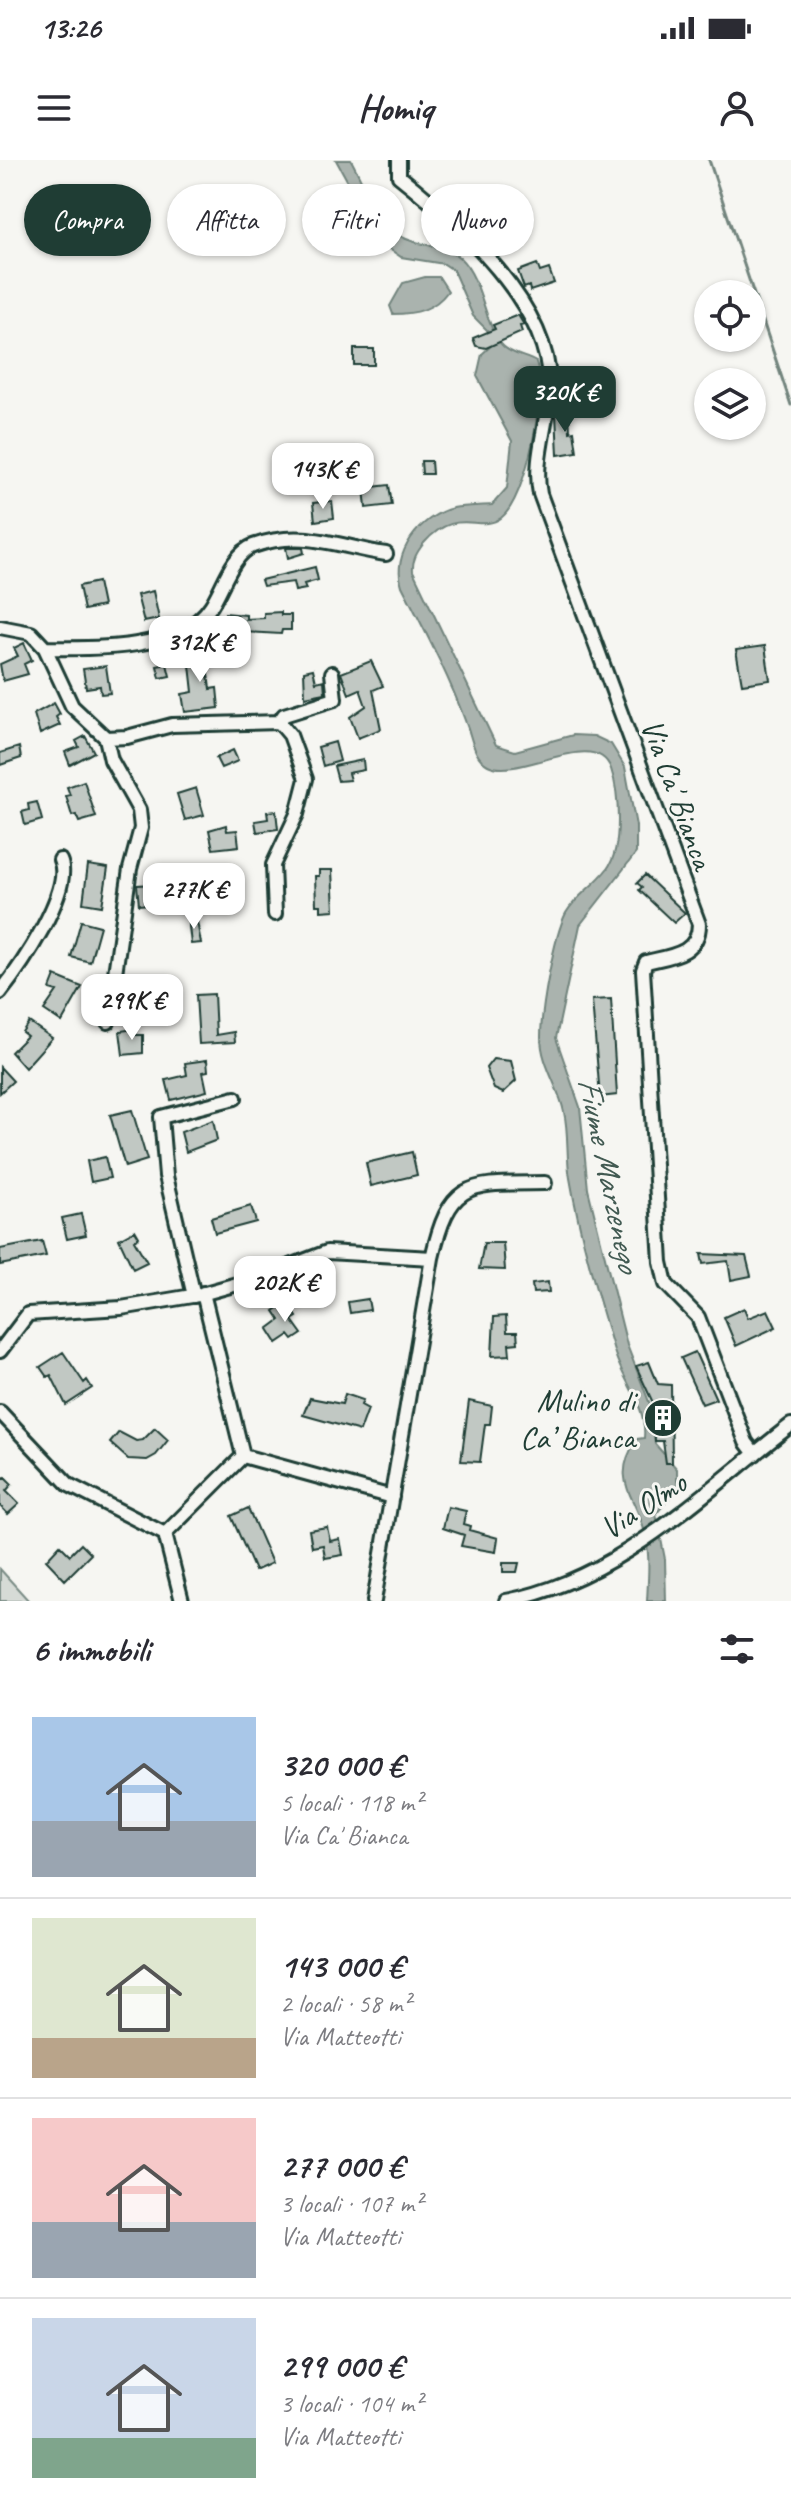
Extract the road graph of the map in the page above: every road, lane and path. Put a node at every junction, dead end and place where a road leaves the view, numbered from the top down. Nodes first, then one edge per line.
1 (399, 160) edge
2 (386, 554) dead end
3 (0, 627) edge
4 (45, 648) junction
5 (332, 673) dead end
6 (279, 722) junction
7 (106, 738) junction
8 (60, 860) dead end
9 (275, 914) dead end
10 (0, 993) edge
11 (108, 1022) dead end
12 (235, 1098) dead end
13 (545, 1183) dead end
14 (432, 1258) junction
15 (198, 1294) junction
16 (0, 1351) edge
17 (0, 1412) edge
18 (791, 1425) edge
19 (243, 1456) junction
20 (751, 1458) junction
21 (392, 1497) junction
22 (165, 1534) junction
23 (182, 1601) edge
24 (374, 1601) edge
25 (506, 1601) edge

1 - 20 street, Via Ca' Bianca
2 - 4 street
3 - 4 street
4 - 7 street
5 - 6 street
6 - 7 street
6 - 9 street
7 - 11 street
8 - 10 street
12 - 15 street
13 - 14 street
14 - 15 street
14 - 21 street
15 - 16 street
15 - 19 street
17 - 22 street
18 - 20 street, Via Olmo
19 - 21 street
19 - 22 street
20 - 25 street, Via Olmo
21 - 24 street
22 - 23 street

